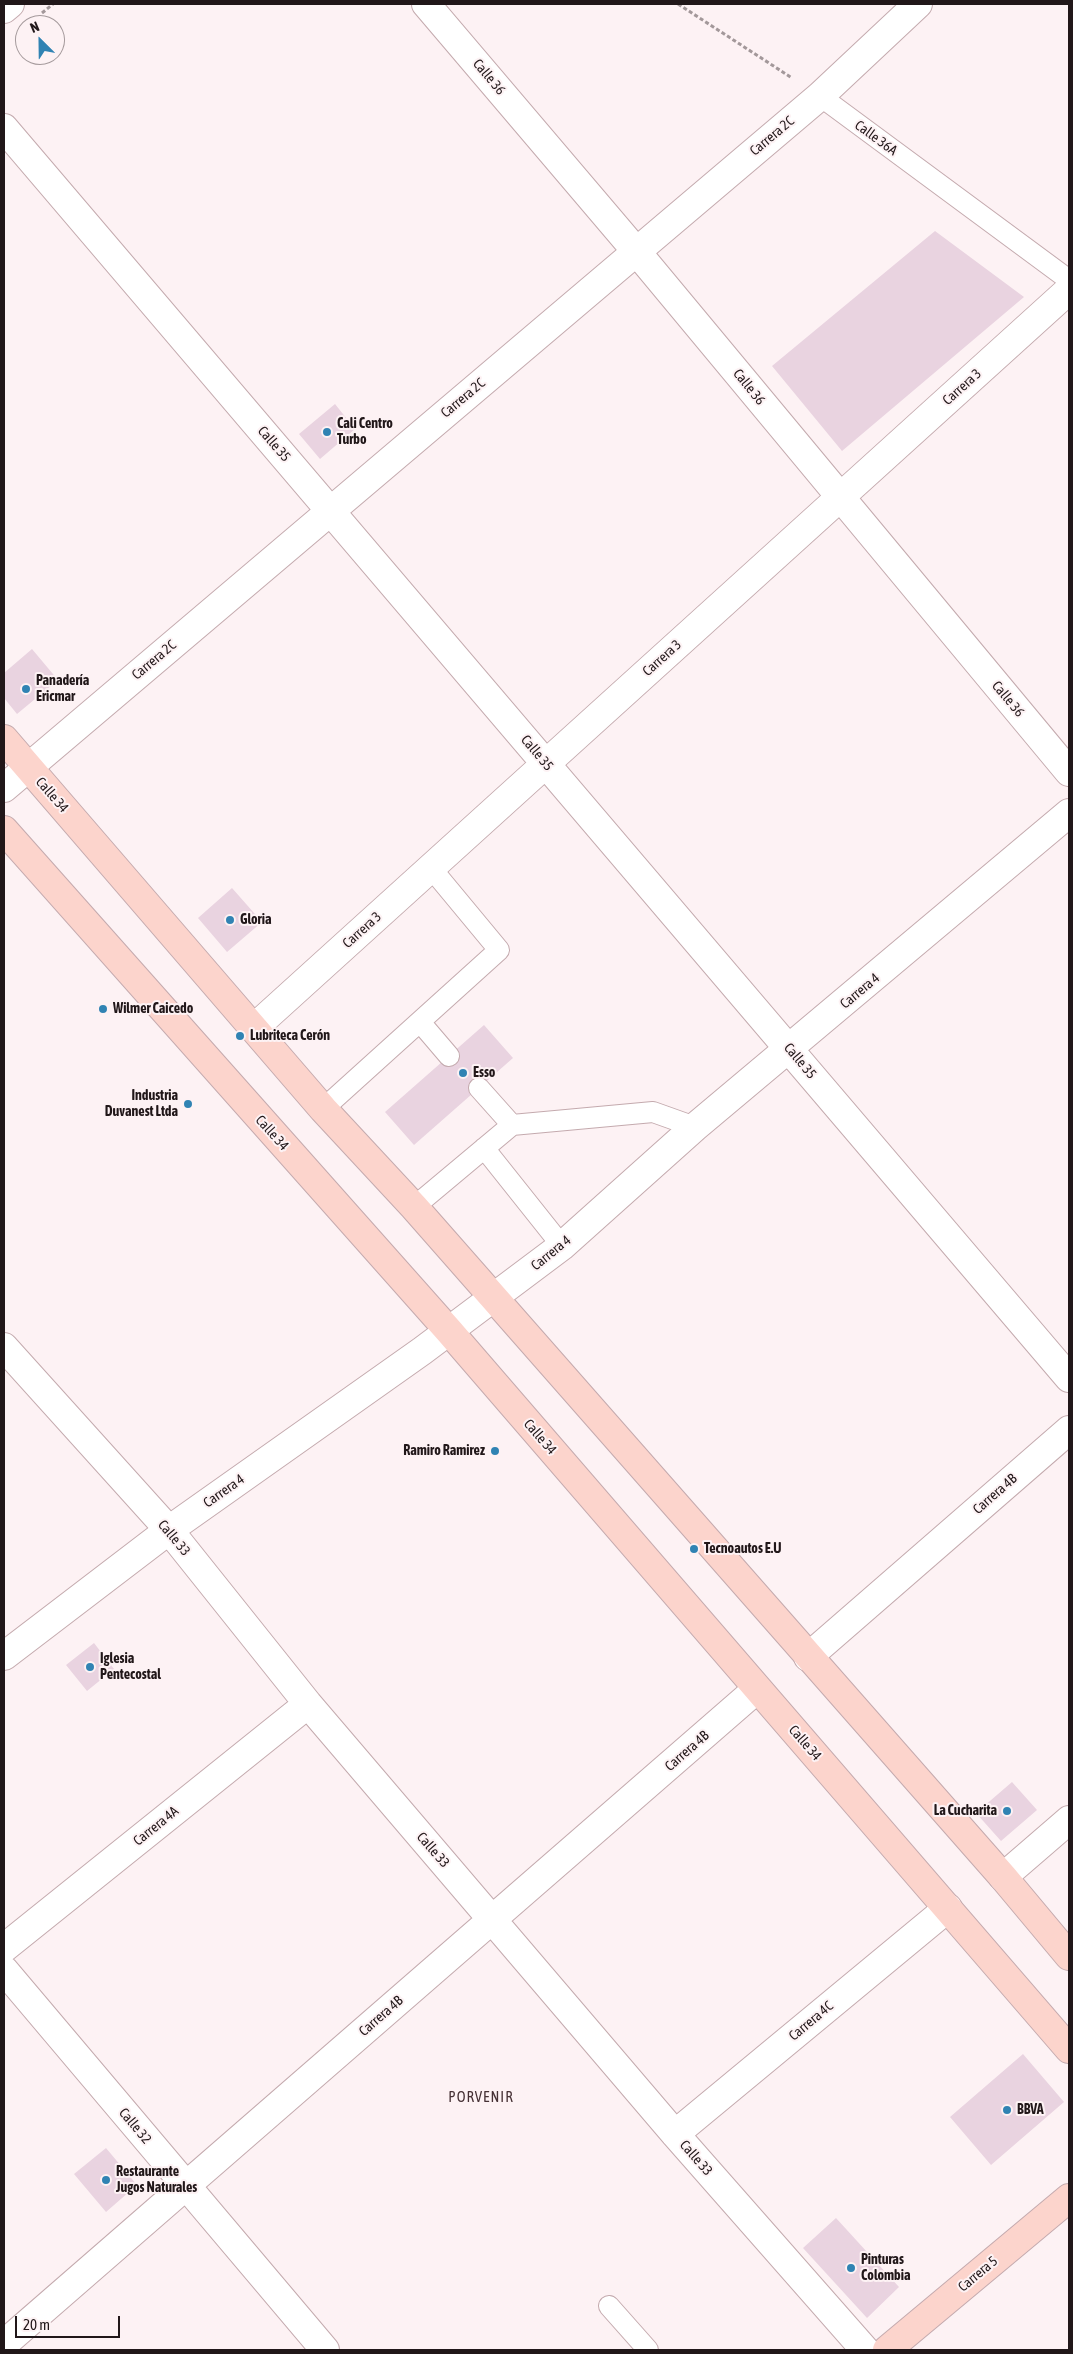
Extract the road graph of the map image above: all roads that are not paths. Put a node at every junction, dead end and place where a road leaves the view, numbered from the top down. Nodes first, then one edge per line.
1 (10, 4) edge
2 (426, 4) edge
3 (918, 4) edge
4 (4, 9) edge
5 (820, 96) junction
6 (4, 128) edge
7 (636, 251) junction
8 (1069, 280) edge
9 (1069, 290) edge
10 (840, 498) junction
11 (330, 510) junction
12 (4, 739) edge
13 (546, 763) junction
14 (28, 767) junction
15 (1069, 772) edge
16 (4, 788) edge
17 (1069, 813) edge
18 (4, 830) edge
19 (431, 868) junction
20 (420, 1022) junction
21 (254, 1028) junction
22 (790, 1050) junction
23 (449, 1056) dead end
24 (479, 1088) dead end
25 (323, 1109) junction
26 (512, 1125) junction
27 (695, 1127) junction
28 (484, 1148) junction
29 (424, 1198) junction
30 (562, 1246) junction
31 (493, 1299) junction
32 (449, 1331) junction
33 (4, 1347) edge
34 (1069, 1378) edge
35 (1069, 1430) edge
36 (169, 1530) junction
37 (4, 1656) edge
38 (808, 1657) junction
39 (758, 1689) junction
40 (308, 1704) junction
41 (1069, 1820) edge
42 (1003, 1877) junction
43 (948, 1908) junction
44 (493, 1919) junction
45 (4, 1948) edge
46 (1069, 1956) edge
47 (4, 1970) edge
48 (1069, 2049) edge
49 (675, 2134) junction
50 (185, 2186) junction
51 (1069, 2198) edge
52 (608, 2306) dead end
53 (4, 2344) edge
54 (325, 2350) edge
55 (648, 2350) edge
56 (865, 2350) edge
57 (887, 2350) edge

1 - 4 street
2 - 7 street, Calle 36
3 - 5 street, Carrera 2C
5 - 7 street, Carrera 2C
5 - 8 lane, Calle 36A
6 - 11 street, Calle 35
7 - 10 street, Calle 36
7 - 11 street, Carrera 2C
9 - 10 street, Carrera 3
10 - 13 street, Carrera 3
10 - 15 street, Calle 36
11 - 13 street, Calle 35
11 - 14 street, Carrera 2C
12 - 14 main road, Calle 34
13 - 19 street, Carrera 3
13 - 22 street, Calle 35
14 - 16 street, Carrera 2C
14 - 21 main road, Calle 34
17 - 22 street, Carrera 4
18 - 32 main road, Calle 34
19 - 20 lane
19 - 21 street, Carrera 3
20 - 23 lane
20 - 25 lane
21 - 25 main road, Calle 34
22 - 27 street, Carrera 4
22 - 34 street, Calle 35
24 - 26 lane
25 - 29 main road, Calle 34
26 - 27 lane
26 - 28 lane
27 - 30 street, Carrera 4
28 - 29 lane
28 - 30 lane
29 - 31 main road, Calle 34
30 - 31 street, Carrera 4
31 - 32 street, Carrera 4
31 - 38 main road, Calle 34
32 - 36 street, Carrera 4
32 - 39 main road, Calle 34
33 - 36 street, Calle 33
35 - 38 street, Carrera 4B
36 - 37 street, Carrera 4
36 - 40 street, Calle 33
38 - 42 main road, Calle 34
39 - 43 main road, Calle 34
39 - 44 street, Carrera 4B
40 - 44 street, Calle 33
40 - 45 street, Carrera 4A
41 - 42 street
42 - 46 main road, Calle 34
43 - 48 main road, Calle 34
43 - 49 street, Carrera 4C
44 - 49 street, Calle 33
44 - 50 street, Carrera 4B
47 - 50 street, Calle 32
49 - 56 street, Calle 33
50 - 53 street, Carrera 4B
50 - 54 street, Calle 32
51 - 57 main road, Carrera 5
52 - 55 lane

